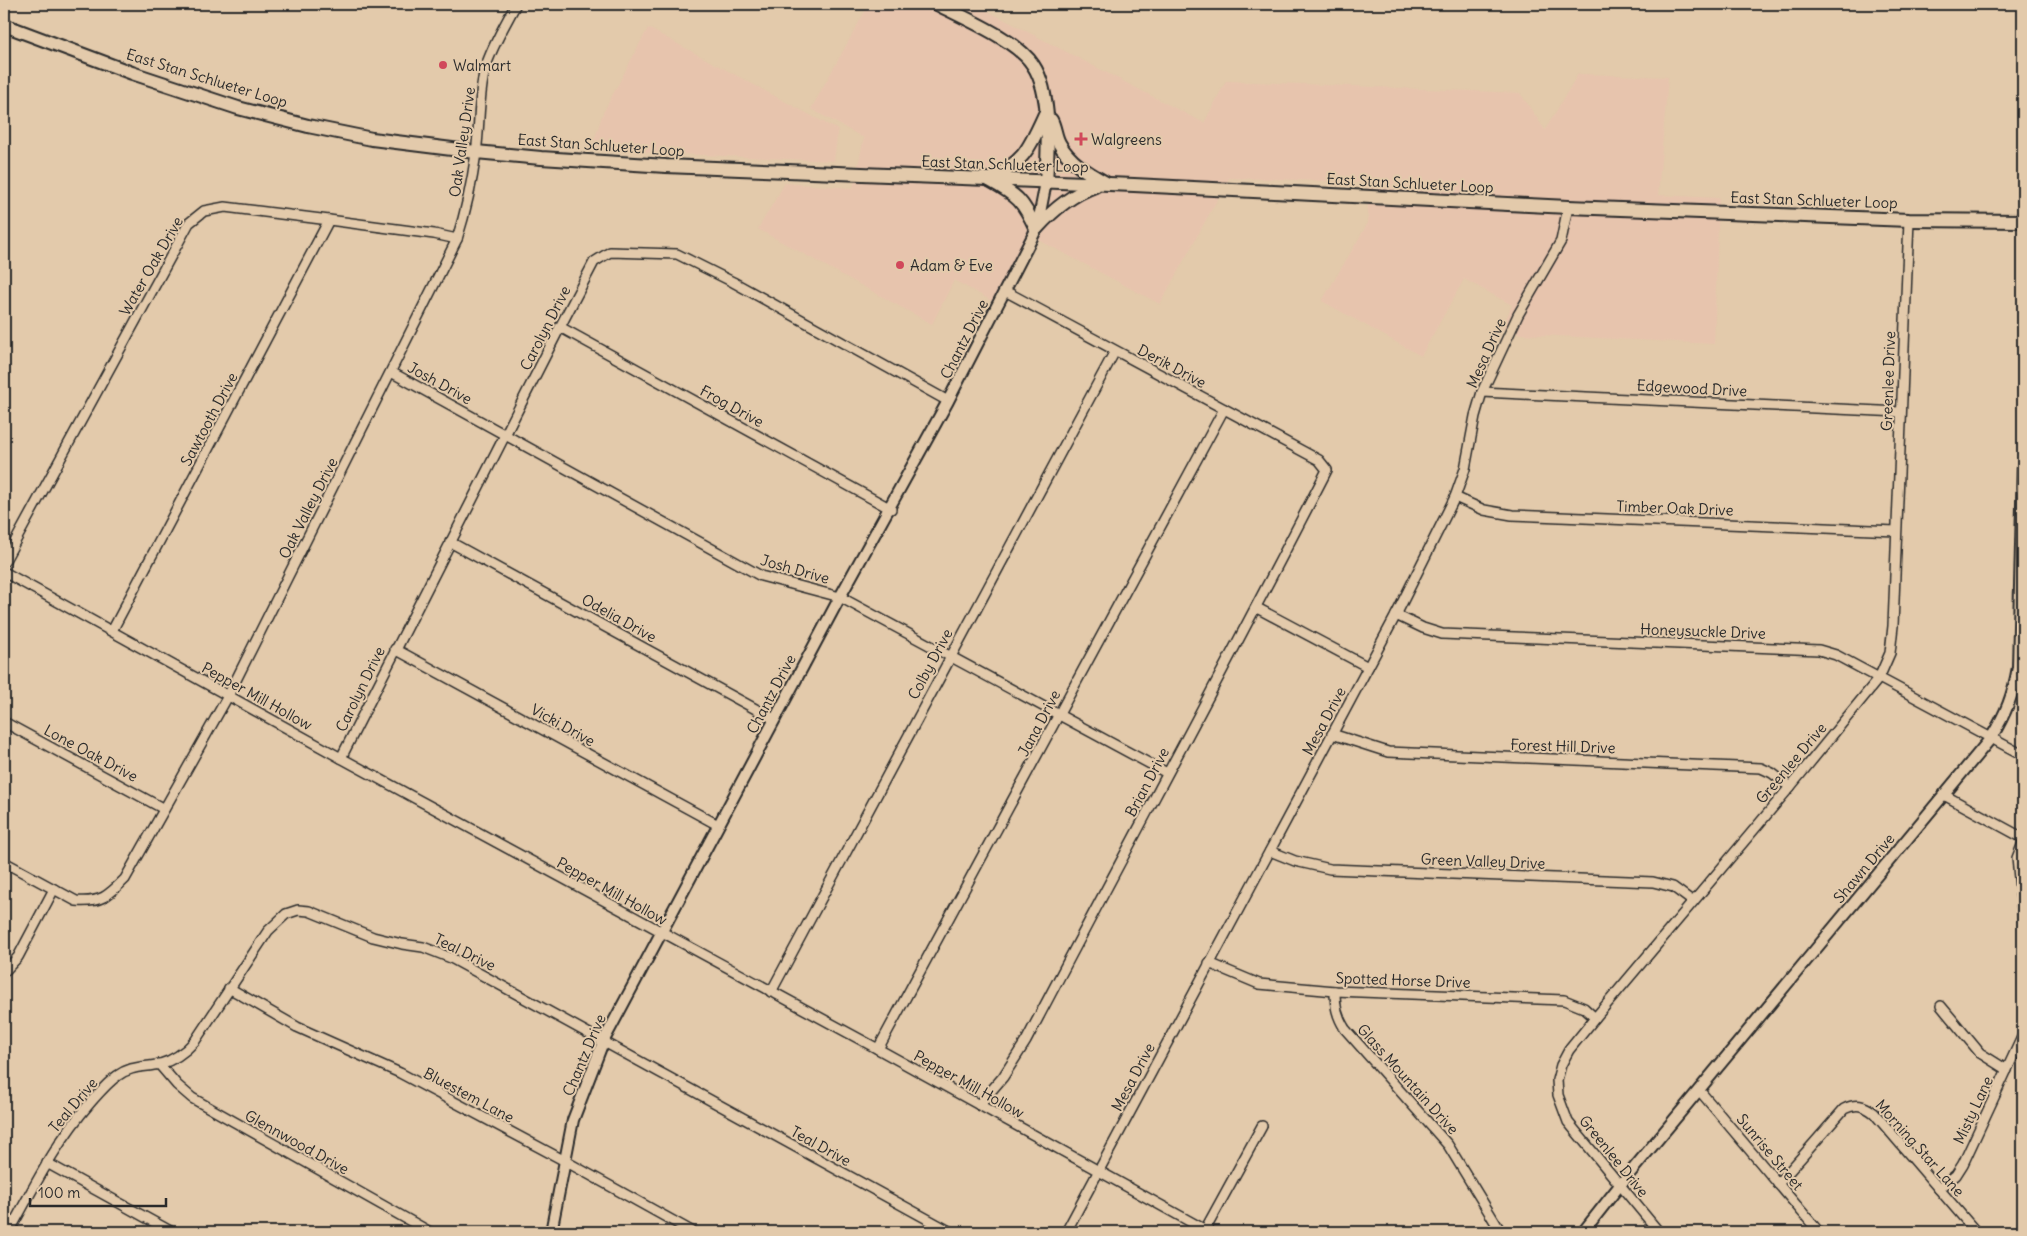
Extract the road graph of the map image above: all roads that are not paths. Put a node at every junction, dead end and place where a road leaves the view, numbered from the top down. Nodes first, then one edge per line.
1 (516, 4) edge
2 (937, 4) edge
3 (4, 25) edge
4 (1046, 112) junction
5 (476, 152) junction
6 (989, 180) junction
7 (1046, 182) junction
8 (1105, 184) junction
9 (1568, 207) junction
10 (329, 220) junction
11 (1909, 220) junction
12 (2023, 220) edge
13 (1037, 228) junction
14 (457, 239) junction
15 (1005, 291) junction
16 (560, 327) junction
17 (1115, 351) junction
18 (391, 372) junction
19 (1482, 392) junction
20 (948, 401) junction
21 (1224, 409) junction
22 (1900, 412) junction
23 (505, 436) junction
24 (2023, 464) edge
25 (1326, 466) joint
26 (1455, 497) junction
27 (890, 508) junction
28 (1896, 531) junction
29 (450, 542) junction
30 (4, 562) edge
31 (4, 572) edge
32 (840, 597) junction
33 (1257, 608) junction
34 (1396, 615) junction
35 (112, 631) junction
36 (395, 649) junction
37 (950, 656) junction
38 (1368, 666) junction
39 (2021, 667) edge
40 (1879, 678) junction
41 (228, 696) junction
42 (1060, 714) junction
43 (774, 719) junction
44 (4, 722) edge
45 (1332, 734) junction
46 (1991, 738) junction
47 (2023, 755) edge
48 (341, 758) junction
49 (1167, 773) junction
50 (1790, 788) junction
51 (1944, 795) junction
52 (164, 809) junction
53 (718, 825) junction
54 (2023, 838) edge
55 (2023, 843) edge
56 (1270, 851) junction
57 (4, 862) edge
58 (54, 889) junction
59 (1692, 901) junction
60 (2023, 919) edge
61 (662, 933) junction
62 (1209, 964) junction
63 (4, 972) edge
64 (229, 988) junction
65 (1335, 991) junction
66 (771, 992) junction
67 (1941, 1006) dead end
68 (1595, 1018) junction
69 (2023, 1034) edge
70 (603, 1042) junction
71 (878, 1049) junction
72 (159, 1064) junction
73 (2007, 1070) junction
74 (1699, 1090) junction
75 (979, 1105) junction
76 (1262, 1126) dead end
77 (565, 1161) junction
78 (47, 1163) junction
79 (1098, 1171) junction
80 (1778, 1184) junction
81 (1620, 1185) junction
82 (1939, 1189) junction
83 (1207, 1231) edge
84 (9, 1232) edge
85 (172, 1232) edge
86 (430, 1232) edge
87 (551, 1232) edge
88 (693, 1232) edge
89 (951, 1232) edge
90 (1066, 1232) edge
91 (1501, 1232) edge
92 (1582, 1232) edge
93 (1659, 1232) edge
94 (1819, 1232) edge
95 (1976, 1232) edge

1 - 5 street, Oak Valley Drive
2 - 4 main road
3 - 5 main road, East Stan Schlueter Loop
4 - 6 main road
4 - 7 main road
4 - 8 main road
5 - 6 main road, East Stan Schlueter Loop
5 - 14 street, Oak Valley Drive
6 - 7 main road, East Stan Schlueter Loop
6 - 13 main road
7 - 8 main road, East Stan Schlueter Loop
7 - 13 street, Chantz Drive
8 - 9 main road, East Stan Schlueter Loop
8 - 13 main road
9 - 11 main road, East Stan Schlueter Loop
9 - 19 street, Mesa Drive
10 - 14 street, Water Oak Drive
10 - 30 street, Water Oak Drive
10 - 35 street, Sawtooth Drive
11 - 12 main road, East Stan Schlueter Loop
11 - 22 street, Greenlee Drive
13 - 15 street, Chantz Drive
14 - 18 street, Oak Valley Drive
15 - 17 street, Derik Drive
15 - 20 street, Chantz Drive
16 - 20 street, Carolyn Drive
16 - 23 street, Carolyn Drive
16 - 27 street, Frog Drive
17 - 21 street, Derik Drive
17 - 37 street, Colby Drive
18 - 23 street, Josh Drive
18 - 41 street, Oak Valley Drive
19 - 22 street, Edgewood Drive
19 - 26 street, Mesa Drive
20 - 27 street, Chantz Drive
21 - 25 street, Derik Drive
21 - 42 street, Jana Drive
22 - 28 street, Greenlee Drive
23 - 29 street, Carolyn Drive
23 - 32 street, Josh Drive
24 - 39 street, Shawn Drive
25 - 33 street, Brian Drive
26 - 28 street, Timber Oak Drive
26 - 34 street, Mesa Drive
27 - 32 street, Chantz Drive
28 - 40 street, Greenlee Drive
29 - 36 street, Carolyn Drive
29 - 43 street, Odelia Drive
31 - 35 street, Pepper Mill Hollow
32 - 37 street, Josh Drive
32 - 43 street, Chantz Drive
33 - 38 street
33 - 49 street, Brian Drive
34 - 38 street, Mesa Drive
34 - 40 street, Honeysuckle Drive
35 - 41 street, Pepper Mill Hollow
36 - 48 street, Carolyn Drive
36 - 53 street, Vicki Drive
37 - 42 street, Josh Drive
37 - 66 street, Colby Drive
38 - 45 street, Mesa Drive
39 - 46 street, Shawn Drive
40 - 46 street, Honeysuckle Drive
40 - 50 street, Greenlee Drive
41 - 48 street, Pepper Mill Hollow
41 - 52 street, Oak Valley Drive
42 - 49 street, Josh Drive
42 - 71 street, Jana Drive
43 - 53 street, Chantz Drive
44 - 52 street, Lone Oak Drive
45 - 50 street, Forest Hill Drive
45 - 56 street, Mesa Drive
46 - 47 street, Honeysuckle Drive
46 - 51 street, Shawn Drive
48 - 61 street, Pepper Mill Hollow
49 - 75 street, Brian Drive
50 - 59 street, Greenlee Drive
51 - 54 street
51 - 74 street, Shawn Drive
52 - 58 street, Oak Valley Drive
53 - 61 street, Chantz Drive
55 - 60 street
56 - 59 street, Green Valley Drive
56 - 62 street, Mesa Drive
57 - 58 street, Oak Valley Drive
58 - 63 street
59 - 68 street, Greenlee Drive
61 - 66 street, Pepper Mill Hollow
61 - 70 street, Chantz Drive
62 - 65 street, Spotted Horse Drive
62 - 79 street, Mesa Drive
64 - 70 street, Teal Drive
64 - 72 street, Teal Drive
64 - 77 street, Bluestem Lane
65 - 68 street, Spotted Horse Drive
65 - 91 street, Glass Mountain Drive
66 - 71 street, Pepper Mill Hollow
67 - 73 street
68 - 81 street, Greenlee Drive
69 - 73 street, Misty Lane
70 - 77 street, Chantz Drive
70 - 89 street, Teal Drive
71 - 75 street, Pepper Mill Hollow
72 - 78 street, Teal Drive
72 - 86 street, Glennwood Drive
73 - 82 street, Misty Lane
74 - 80 street, Sunrise Street
74 - 81 street, Shawn Drive
75 - 79 street, Pepper Mill Hollow
76 - 83 street
77 - 87 street, Chantz Drive
77 - 88 street, Bluestem Lane
78 - 84 street, Teal Drive
78 - 85 street
79 - 83 street, Pepper Mill Hollow
79 - 90 street, Mesa Drive
80 - 82 street, Morning Star Lane
80 - 94 street, Sunrise Street
81 - 92 street, Shawn Drive
81 - 93 street, Greenlee Drive
82 - 95 street, Morning Star Lane

